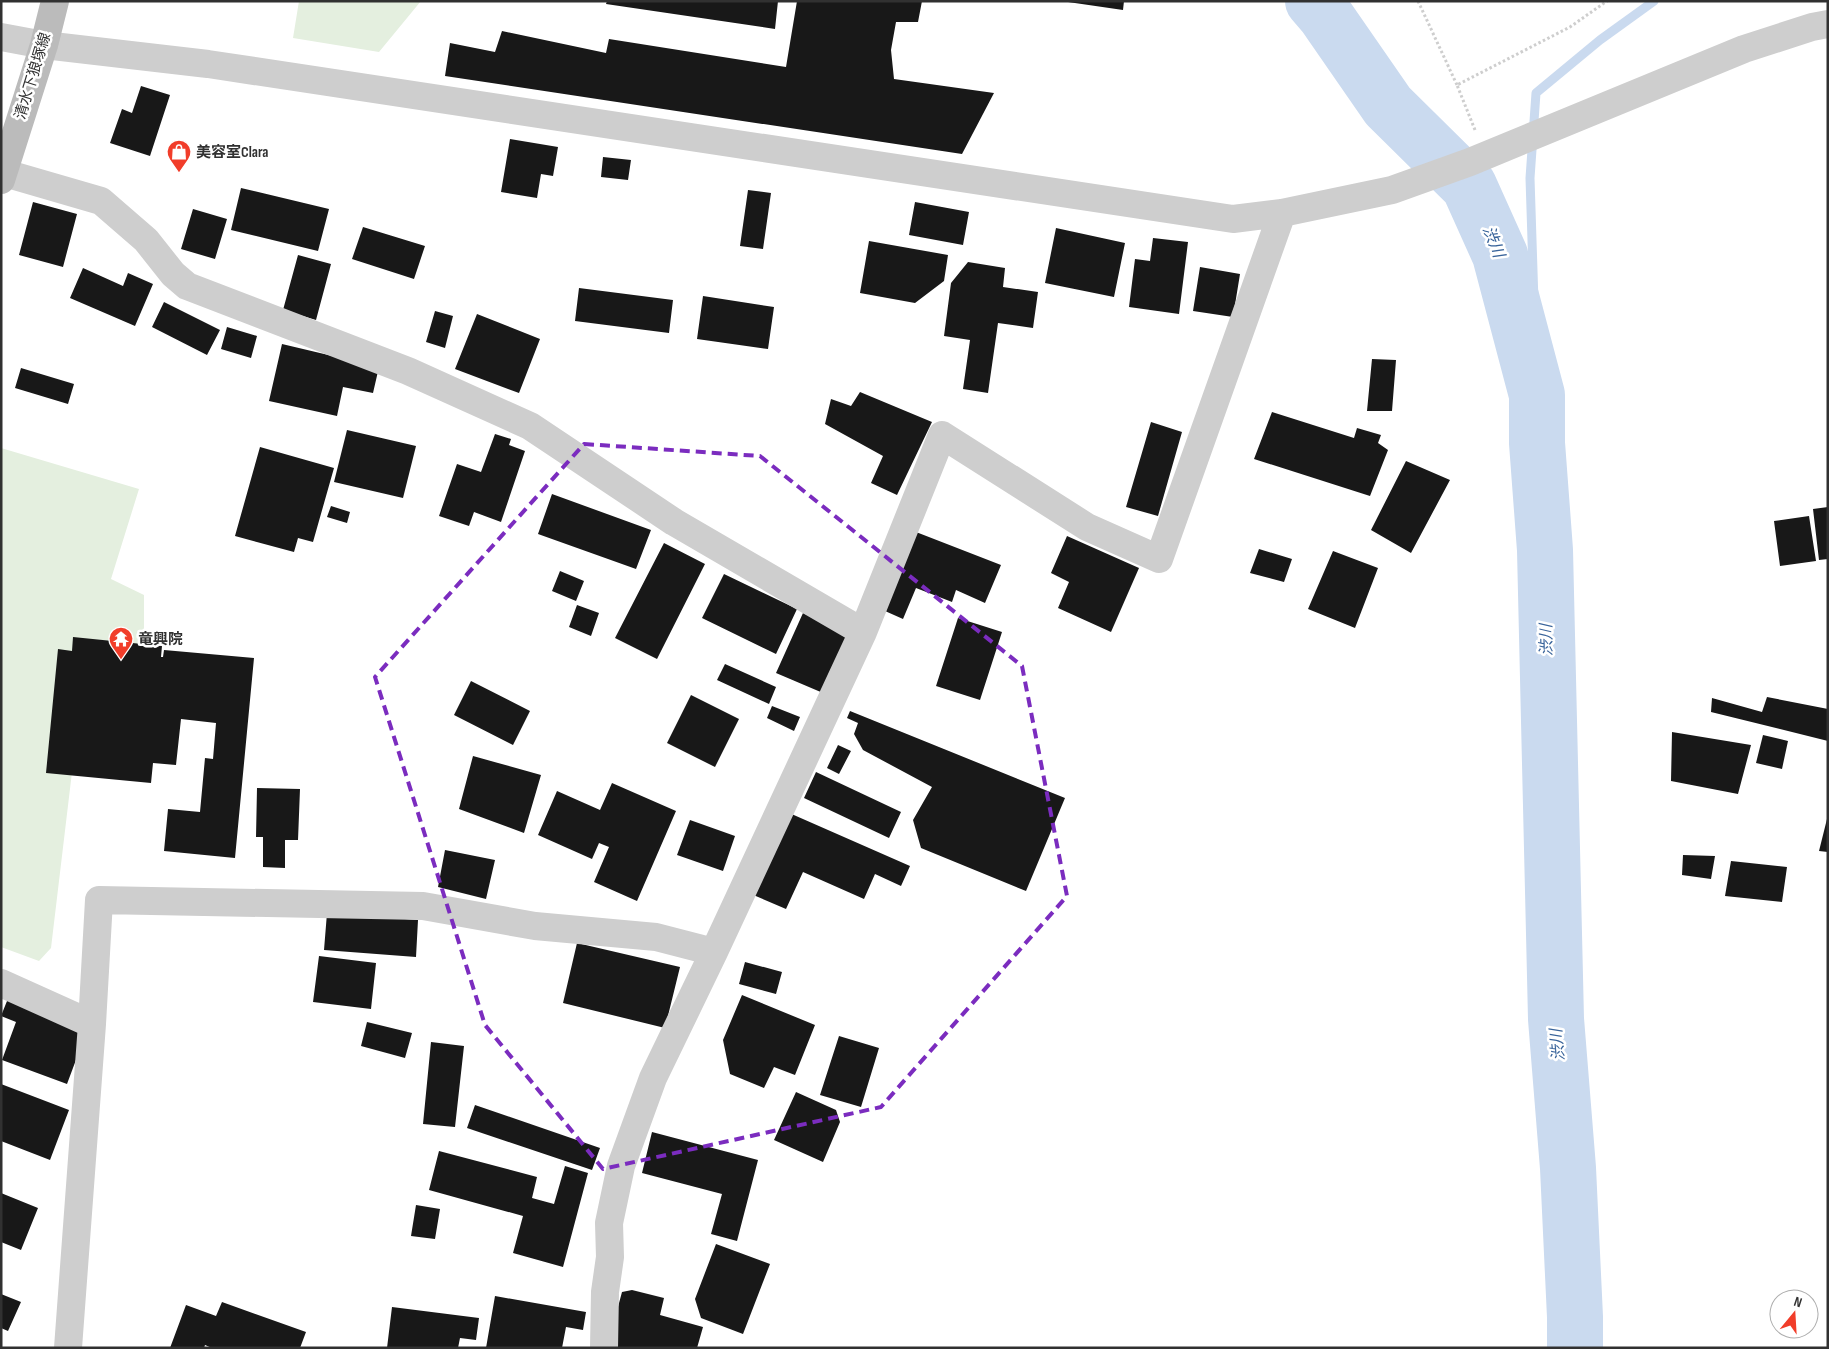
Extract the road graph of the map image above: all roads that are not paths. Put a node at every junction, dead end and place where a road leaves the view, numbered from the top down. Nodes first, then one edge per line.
1 (55, 1) edge
2 (1828, 24) edge
3 (1, 37) edge
4 (44, 45) junction
5 (2, 174) edge
6 (1282, 213) junction
7 (863, 632) junction
8 (714, 952) junction
9 (1, 983) edge
10 (92, 1024) junction
11 (68, 1348) edge
12 (604, 1348) edge

1 - 4 main road, 清水下狼塚線
2 - 6 street
3 - 4 street
4 - 5 main road, 清水下狼塚線
4 - 6 street
5 - 7 street
6 - 7 street
7 - 8 street
8 - 10 street
8 - 12 street
9 - 10 street
10 - 11 street

